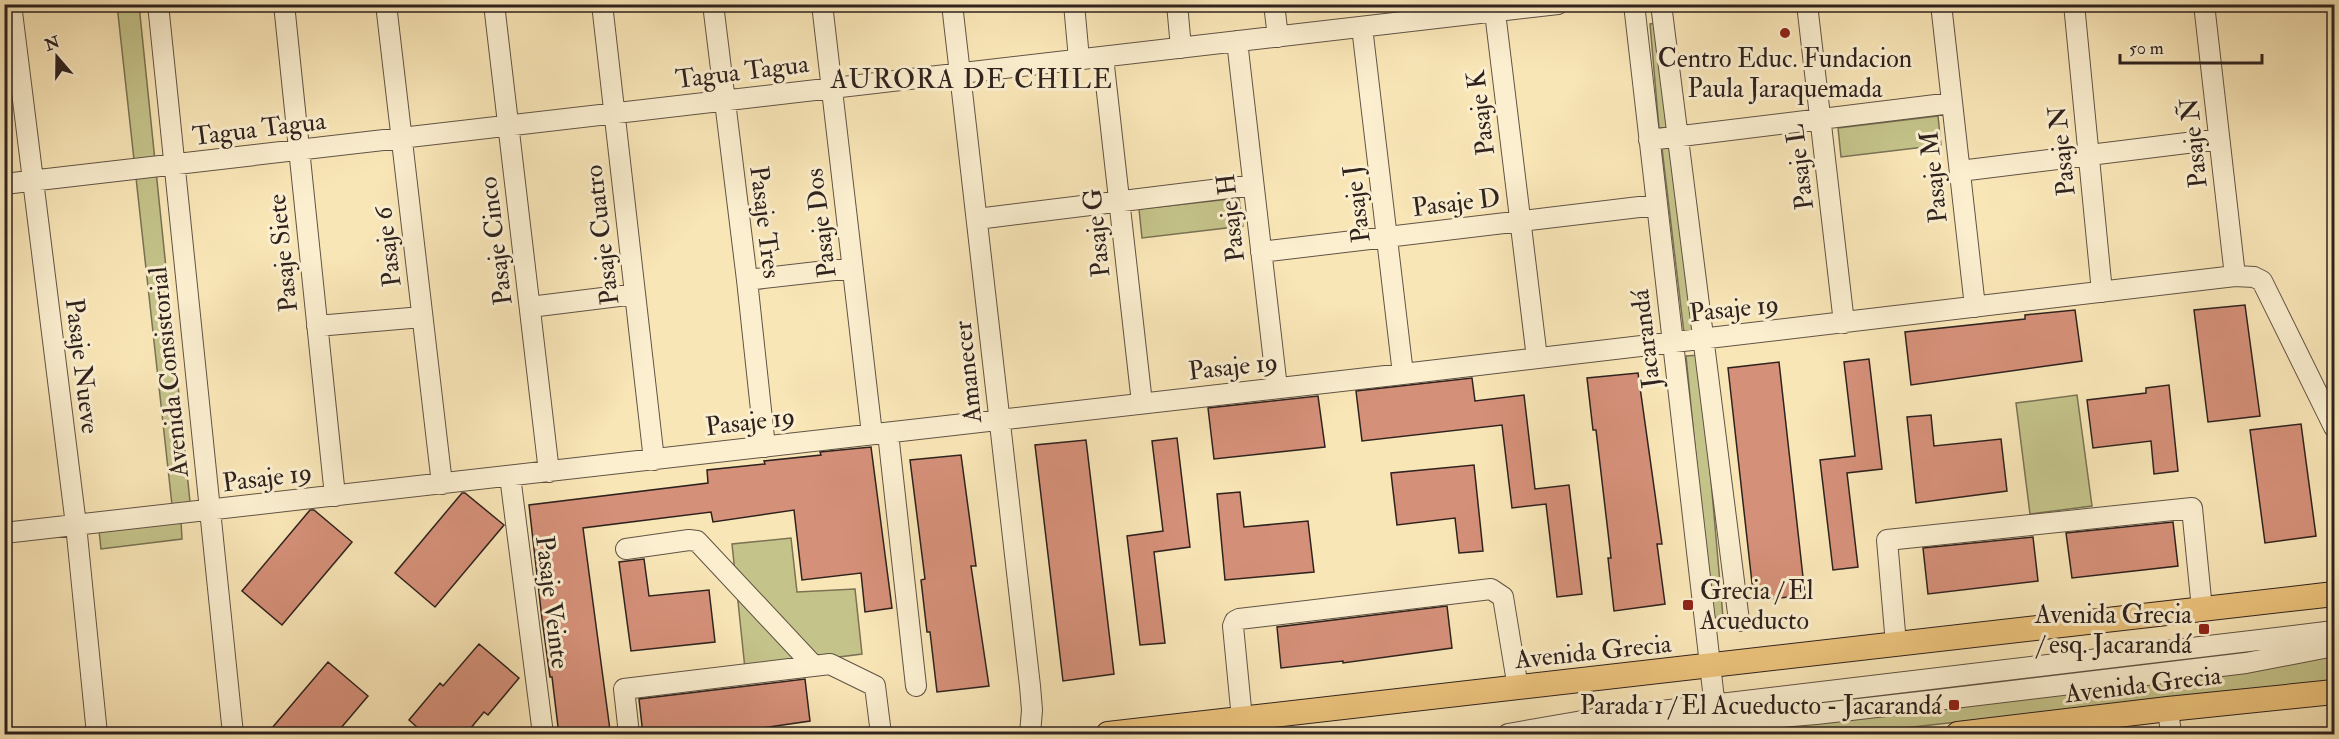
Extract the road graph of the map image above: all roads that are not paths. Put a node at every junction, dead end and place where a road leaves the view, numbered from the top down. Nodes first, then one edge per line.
1 (11, 4) edge
2 (158, 4) edge
3 (284, 4) edge
4 (386, 4) edge
5 (494, 4) edge
6 (602, 4) edge
7 (712, 4) edge
8 (822, 4) edge
9 (952, 4) edge
10 (1074, 4) edge
11 (1177, 4) edge
12 (1274, 4) edge
13 (1558, 4) edge
14 (1634, 4) edge
15 (1661, 4) edge
16 (1807, 4) edge
17 (1941, 4) edge
18 (2074, 4) edge
19 (2204, 4) edge
20 (1494, 8) edge
21 (1362, 27) junction
22 (1278, 37) junction
23 (1237, 41) junction
24 (1181, 48) junction
25 (1103, 57) junction
26 (1079, 59) junction
27 (960, 73) junction
28 (831, 88) junction
29 (724, 100) junction
30 (1952, 103) junction
31 (615, 113) junction
32 (1820, 120) junction
33 (509, 126) junction
34 (1678, 137) junction
35 (402, 138) junction
36 (2220, 139) junction
37 (1649, 140) junction
38 (299, 150) junction
39 (2088, 155) junction
40 (174, 165) junction
41 (1960, 171) junction
42 (33, 181) junction
43 (4, 184) edge
44 (1253, 185) junction
45 (1119, 202) junction
46 (1656, 205) junction
47 (977, 219) junction
48 (1520, 221) junction
49 (1387, 237) junction
50 (1261, 252) junction
51 (852, 268) junction
52 (2235, 276) junction
53 (747, 280) junction
54 (2102, 292) junction
55 (635, 294) junction
56 (530, 307) junction
57 (1975, 307) junction
58 (422, 317) junction
59 (1844, 323) junction
60 (317, 326) junction
61 (1702, 339) junction
62 (1673, 342) junction
63 (1537, 358) junction
64 (1402, 374) junction
65 (1277, 388) junction
66 (1142, 403) junction
67 (1000, 419) junction
68 (2334, 427) edge
69 (880, 434) junction
70 (765, 447) junction
71 (654, 460) junction
72 (549, 472) junction
73 (510, 476) junction
74 (442, 484) junction
75 (335, 496) junction
76 (210, 511) junction
77 (76, 525) junction
78 (4, 533) edge
79 (626, 549) dead end
80 (2334, 594) edge
81 (2202, 609) junction
82 (1739, 621) dead end
83 (2334, 631) edge
84 (1896, 644) junction
85 (2334, 646) edge
86 (814, 666) junction
87 (1709, 667) junction
88 (916, 686) dead end
89 (1518, 688) junction
90 (2334, 692) edge
91 (2168, 709) junction
92 (1242, 719) junction
93 (1716, 721) edge
94 (1974, 734) edge
95 (97, 735) edge
96 (232, 735) edge
97 (543, 735) edge
98 (629, 735) edge
99 (880, 735) edge
100 (1030, 735) edge
101 (1108, 735) edge
102 (1508, 735) edge
103 (1616, 735) edge
104 (2171, 735) edge

1 - 42 street, Pasaje Nueve
2 - 40 street, Avenida Consistorial
3 - 38 street, Pasaje Siete
4 - 35 street, Pasaje 6
5 - 33 street, Pasaje Cinco
6 - 31 street, Pasaje Cuatro
7 - 29 street, Pasaje Tres
8 - 28 street, Pasaje Dos
9 - 27 street, Amanecer
10 - 26 street
11 - 24 street
12 - 22 street
13 - 20 street, Tagua Tagua
14 - 37 street, Jacarandá
15 - 34 street
16 - 32 street, Pasaje L
17 - 30 street, Pasaje M
18 - 39 street, Pasaje N
19 - 36 street, Pasaje Ñ
20 - 21 street, Tagua Tagua
20 - 48 street, Pasaje K
21 - 22 street, Tagua Tagua
21 - 49 street, Pasaje J
22 - 23 street, Tagua Tagua
23 - 24 street, Tagua Tagua
23 - 44 street, Pasaje H
24 - 25 street, Tagua Tagua
25 - 26 street, Tagua Tagua
25 - 45 street, Pasaje G
26 - 27 street, Tagua Tagua
27 - 28 street, Tagua Tagua
27 - 47 street, Amanecer
28 - 29 street, Tagua Tagua
28 - 51 street, Pasaje Dos
29 - 31 street, Tagua Tagua
29 - 53 street, Pasaje Tres
30 - 32 street
30 - 41 street, Pasaje M
31 - 33 street, Tagua Tagua
31 - 55 street, Pasaje Cuatro
32 - 34 street
32 - 59 street, Pasaje L
33 - 35 street, Tagua Tagua
33 - 56 street, Pasaje Cinco
34 - 37 street
34 - 61 street
35 - 38 street, Tagua Tagua
35 - 58 street, Pasaje 6
36 - 39 street
36 - 52 street, Pasaje Ñ
37 - 46 street, Jacarandá
38 - 40 street, Tagua Tagua
38 - 60 street, Pasaje Siete
39 - 41 street
39 - 54 street, Pasaje N
40 - 42 street, Tagua Tagua
40 - 76 street, Avenida Consistorial
41 - 57 street, Pasaje M
42 - 43 street, Tagua Tagua
42 - 77 street, Pasaje Nueve
44 - 45 street
44 - 50 street, Pasaje H
45 - 47 street
45 - 66 street, Pasaje G
46 - 48 street, Pasaje D
46 - 62 street, Jacarandá
47 - 67 street, Amanecer
48 - 49 street, Pasaje D
48 - 63 street, Pasaje K
49 - 50 street, Pasaje D
49 - 64 street, Pasaje J
50 - 65 street, Pasaje H
51 - 53 street
51 - 69 street, Pasaje Dos
52 - 54 street, Pasaje 19
52 - 68 street, Pasaje 19
53 - 70 street, Pasaje Tres
54 - 57 street, Pasaje 19
55 - 56 street
55 - 71 street, Pasaje Cuatro
56 - 72 street, Pasaje Cinco
57 - 59 street, Pasaje 19
58 - 60 street
58 - 74 street, Pasaje 6
59 - 61 street, Pasaje 19
60 - 75 street, Pasaje Siete
61 - 62 street, Pasaje 19
61 - 82 street
62 - 63 street, Pasaje 19
62 - 87 street, Jacarandá
63 - 64 street, Pasaje 19
64 - 65 street, Pasaje 19
65 - 66 street, Pasaje 19
66 - 67 street, Pasaje 19
67 - 69 street, Pasaje 19
67 - 100 street, Amanecer
69 - 70 street, Pasaje 19
69 - 88 street, Pasaje Dos
70 - 71 street, Pasaje 19
71 - 72 street, Pasaje 19
72 - 73 street, Pasaje 19
73 - 74 street, Pasaje 19
73 - 97 street, Pasaje Veinte
74 - 75 street, Pasaje 19
75 - 76 street, Pasaje 19
76 - 77 street, Pasaje 19
76 - 96 street, Avenida Consistorial
77 - 78 street, Pasaje 19
77 - 95 street, Pasaje Nueve
79 - 86 street
80 - 81 main road, Avenida Grecia
81 - 84 main road, Avenida Grecia
81 - 84 street
83 - 93 street
84 - 87 main road, Avenida Grecia
85 - 93 street
86 - 98 street
86 - 99 street
87 - 89 main road, Avenida Grecia
87 - 93 street, Jacarandá
89 - 92 main road, Avenida Grecia
89 - 92 street
90 - 91 main road, Avenida Grecia
91 - 94 main road, Avenida Grecia
91 - 104 street
92 - 101 main road, Avenida Grecia
93 - 102 street
93 - 103 street

